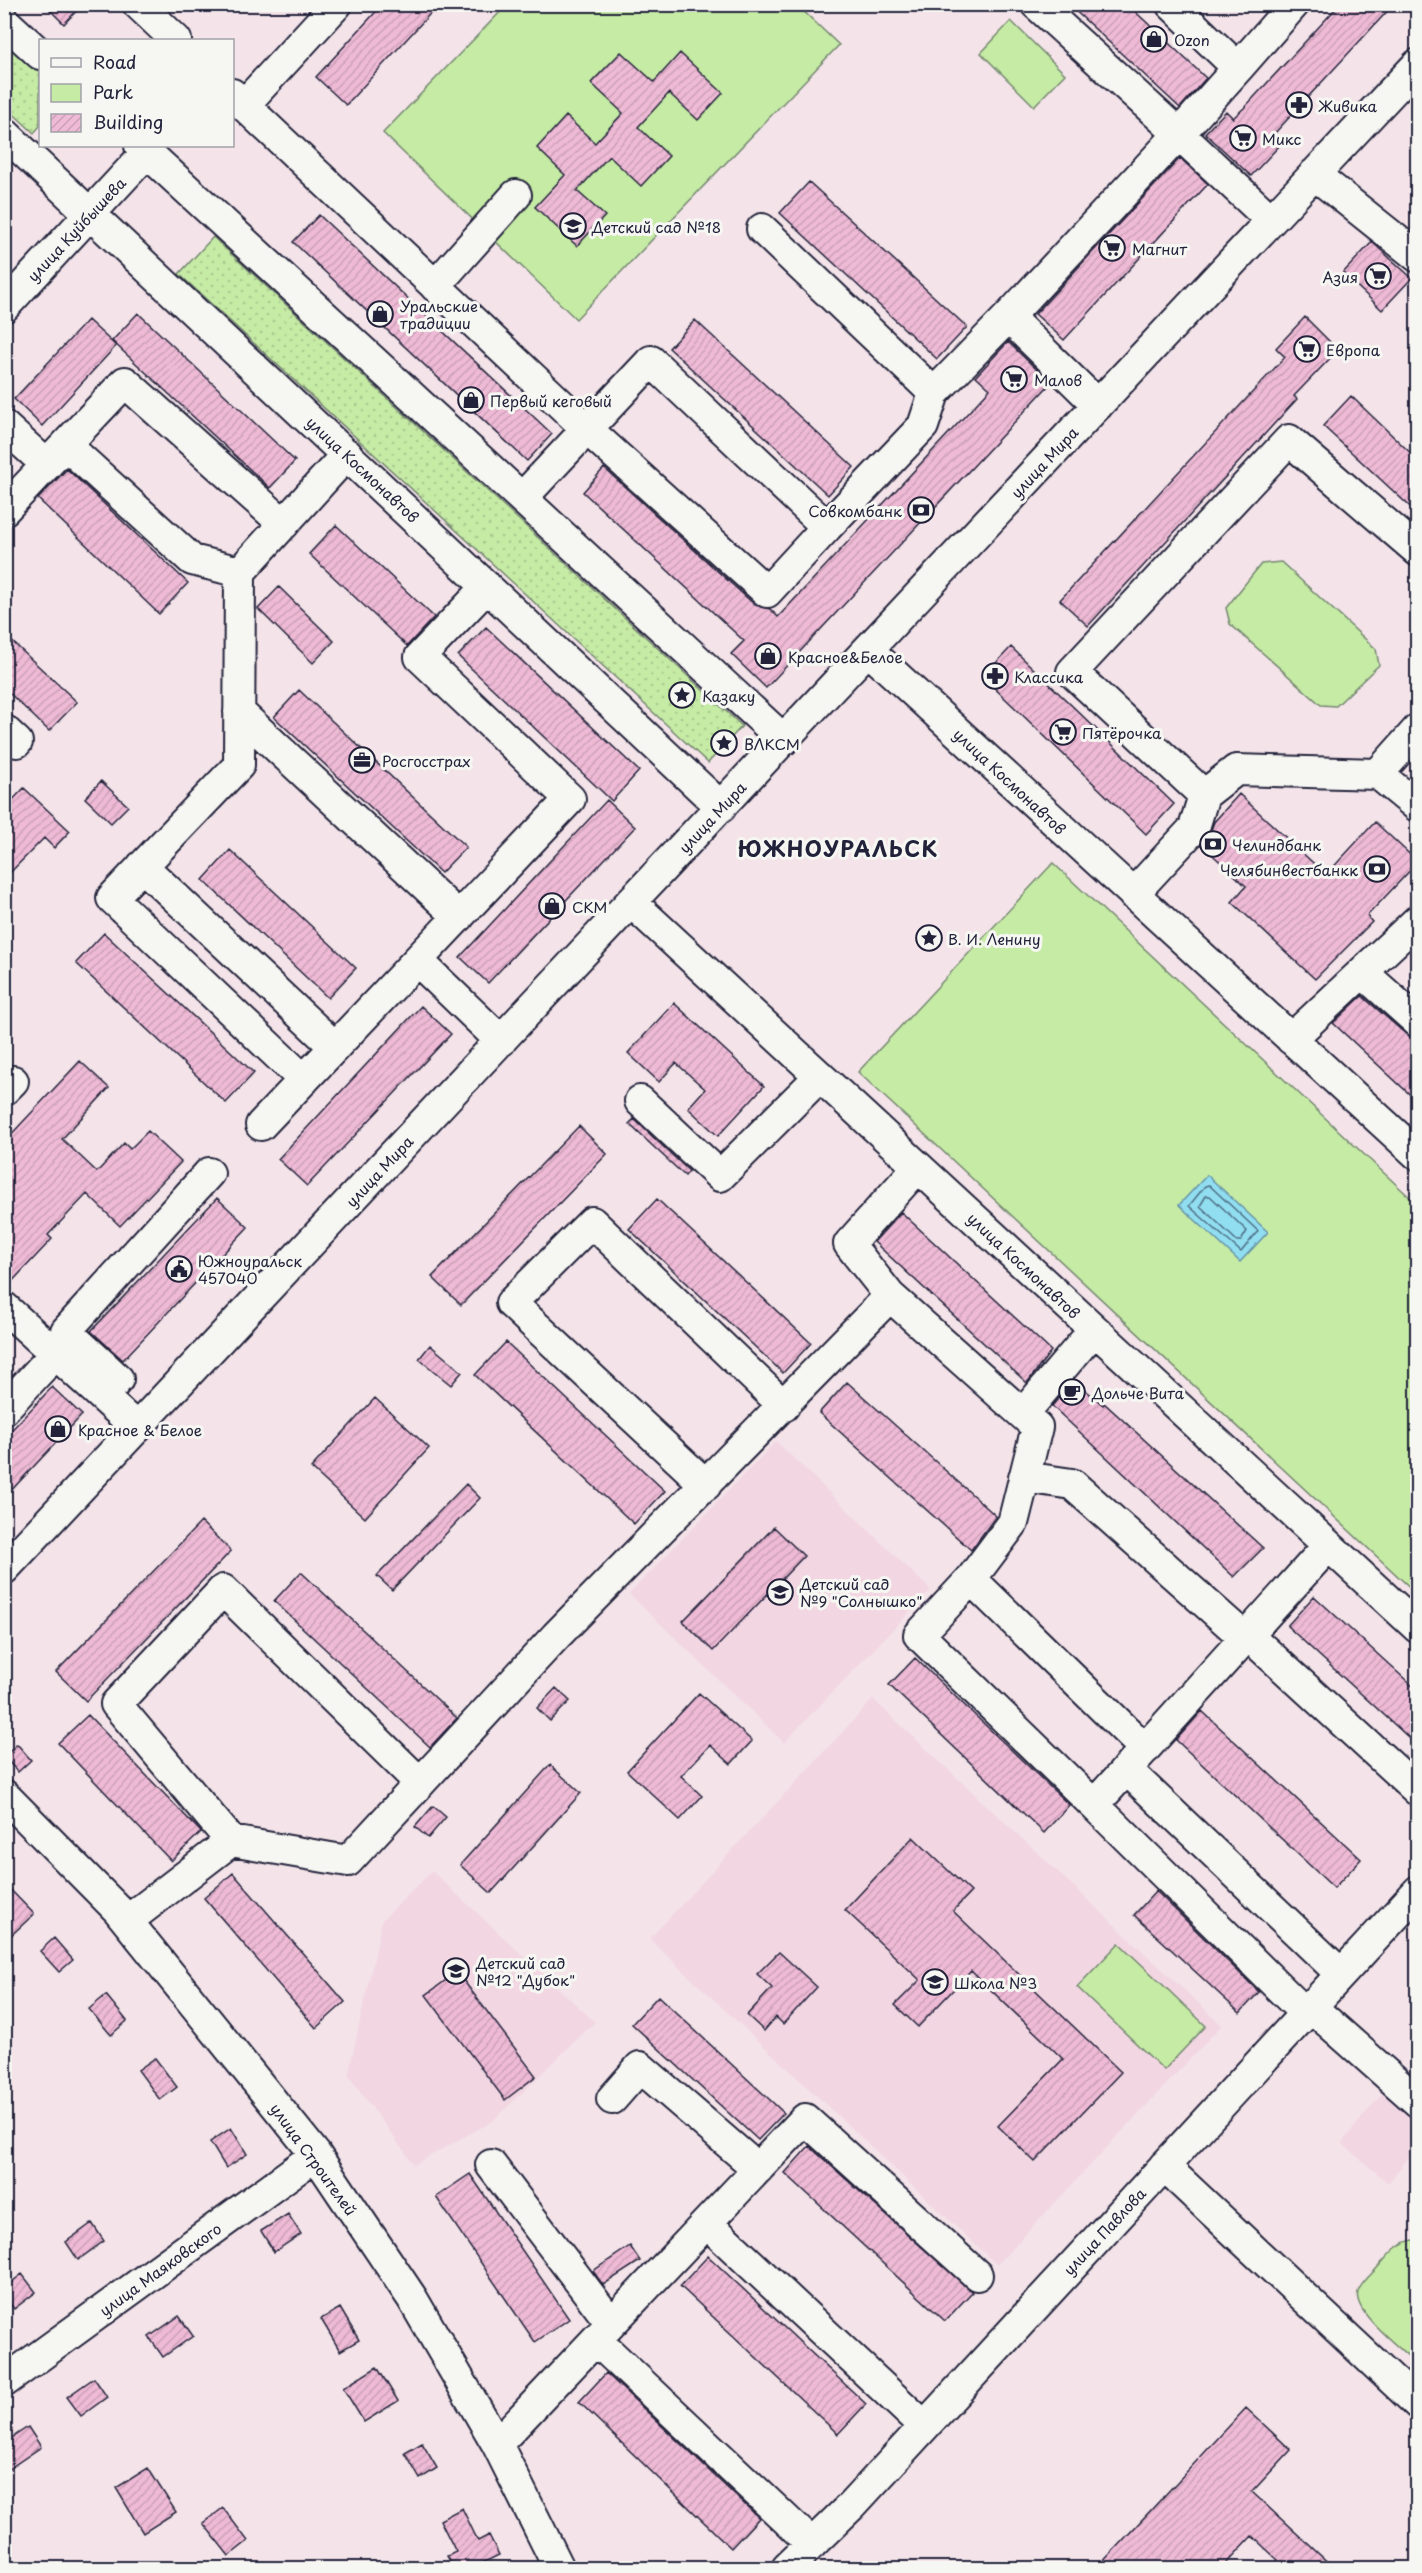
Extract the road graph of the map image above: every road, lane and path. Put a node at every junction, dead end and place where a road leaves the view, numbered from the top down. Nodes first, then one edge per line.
1 (138, 4) edge
2 (337, 4) edge
3 (1036, 4) edge
4 (1171, 4) edge
5 (1294, 4) edge
6 (4, 21) edge
7 (175, 39) edge
8 (39, 53) edge
9 (1418, 63) edge
10 (1238, 68) junction
11 (238, 99) edge
12 (4, 133) edge
13 (1179, 134) junction
14 (144, 149) edge
15 (1314, 174) junction
16 (516, 195) dead end
17 (90, 213) junction
18 (1271, 220) junction
19 (762, 229) dead end
20 (1418, 257) edge
21 (435, 286) junction
22 (4, 307) edge
23 (1008, 317) junction
24 (934, 393) junction
25 (1098, 405) junction
26 (4, 426) edge
27 (587, 429) junction
28 (346, 454) junction
29 (56, 455) junction
30 (522, 498) junction
31 (4, 510) edge
32 (284, 524) junction
33 (827, 527) junction
34 (1418, 551) edge
35 (240, 572) junction
36 (487, 587) junction
37 (868, 650) junction
38 (239, 711) junction
39 (1418, 729) edge
40 (784, 740) junction
41 (1378, 774) junction
42 (1203, 795) junction
43 (721, 807) junction
44 (1418, 807) edge
45 (142, 866) junction
46 (1132, 894) junction
47 (632, 902) junction
48 (459, 916) junction
49 (1418, 920) edge
50 (418, 960) junction
51 (1363, 973) junction
52 (1418, 1023) edge
53 (1291, 1039) junction
54 (501, 1041) junction
55 (335, 1047) junction
56 (820, 1076) junction
57 (304, 1080) junction
58 (640, 1101) dead end
59 (261, 1125) dead end
60 (1418, 1155) edge
61 (918, 1167) junction
62 (209, 1173) dead end
63 (890, 1296) junction
64 (4, 1307) edge
65 (1094, 1330) junction
66 (56, 1354) junction
67 (103, 1397) junction
68 (784, 1406) junction
69 (4, 1409) edge
70 (1023, 1414) junction
71 (137, 1428) junction
72 (1024, 1477) junction
73 (706, 1485) junction
74 (1329, 1546) junction
75 (4, 1569) edge
76 (970, 1579) junction
77 (1418, 1628) edge
78 (1247, 1636) junction
79 (1135, 1759) junction
80 (420, 1783) junction
81 (1418, 1791) edge
82 (4, 1795) edge
83 (1094, 1805) junction
84 (231, 1841) junction
85 (1418, 1891) edge
86 (127, 1921) junction
87 (1341, 1974) junction
88 (1308, 2010) junction
89 (612, 2099) dead end
90 (1418, 2102) edge
91 (316, 2156) junction
92 (491, 2164) dead end
93 (1164, 2166) junction
94 (758, 2169) junction
95 (706, 2223) junction
96 (977, 2275) dead end
97 (604, 2332) junction
98 (4, 2382) edge
99 (1418, 2404) edge
100 (924, 2426) junction
101 (497, 2444) junction
102 (812, 2544) junction
103 (559, 2568) edge
104 (787, 2568) edge

1 - 7 street
2 - 11 street
3 - 13 street
4 - 10 street
5 - 10 street
6 - 8 street
9 - 15 street, улица Мира
10 - 13 street
11 - 21 street
12 - 17 street, улица Космонавтов
13 - 18 street
13 - 23 street
14 - 17 street, улица Куйбышева
14 - 30 street
15 - 18 street, улица Мира
15 - 20 street
16 - 21 street
17 - 22 street, улица Куйбышева
17 - 28 street, улица Космонавтов
18 - 25 street, улица Мира
19 - 24 street
21 - 27 street
23 - 24 street
23 - 25 street
24 - 33 street
25 - 37 street, улица Мира
26 - 29 street
27 - 30 street
27 - 33 street
27 - 33 street
28 - 32 street
28 - 36 street, улица Космонавтов
29 - 31 street
29 - 32 street
29 - 35 street
30 - 40 street
32 - 35 street
34 - 42 street
35 - 38 street
36 - 43 street, улица Космонавтов
36 - 48 street
37 - 40 street, улица Мира
37 - 46 street, улица Космонавтов
38 - 45 street
38 - 48 street
39 - 41 street
40 - 43 street, улица Мира
41 - 42 street
41 - 44 street
42 - 46 street
43 - 47 street, улица Мира
45 - 55 street
45 - 57 street
46 - 53 street, улица Космонавтов
47 - 54 street, улица Мира
47 - 56 street, улица Космонавтов
48 - 50 street
49 - 51 street
50 - 54 street
50 - 55 street
51 - 52 street
51 - 53 street
53 - 60 street, улица Космонавтов
54 - 71 street, улица Мира
55 - 57 street
56 - 58 street
56 - 61 street, улица Космонавтов
57 - 59 street
61 - 63 street
61 - 65 street, улица Космонавтов
62 - 67 street
63 - 68 street
63 - 70 street
64 - 66 street
65 - 70 street
65 - 74 street, улица Космонавтов
66 - 67 street
66 - 69 street
67 - 71 street
68 - 73 street
68 - 73 street
70 - 72 street
71 - 75 street, улица Мира
72 - 76 street
72 - 78 street
73 - 80 street
74 - 77 street, улица Космонавтов
74 - 78 street
76 - 79 street
76 - 83 street
78 - 79 street
78 - 81 street
79 - 83 street
79 - 87 street
80 - 84 street
80 - 84 street
82 - 86 street, улица Строителей
83 - 88 street
84 - 86 street
85 - 87 street, улица Павлова
86 - 91 street, улица Строителей
87 - 88 street, улица Павлова
88 - 90 street
88 - 93 street, улица Павлова
89 - 94 street
91 - 98 street, улица Маяковского
91 - 101 street, улица Строителей
92 - 97 street
93 - 99 street
93 - 100 street, улица Павлова
94 - 95 street
94 - 96 street
95 - 97 street
95 - 100 street
97 - 101 street
97 - 102 street
100 - 102 street, улица Павлова
101 - 103 street, улица Строителей
102 - 104 street, улица Павлова

